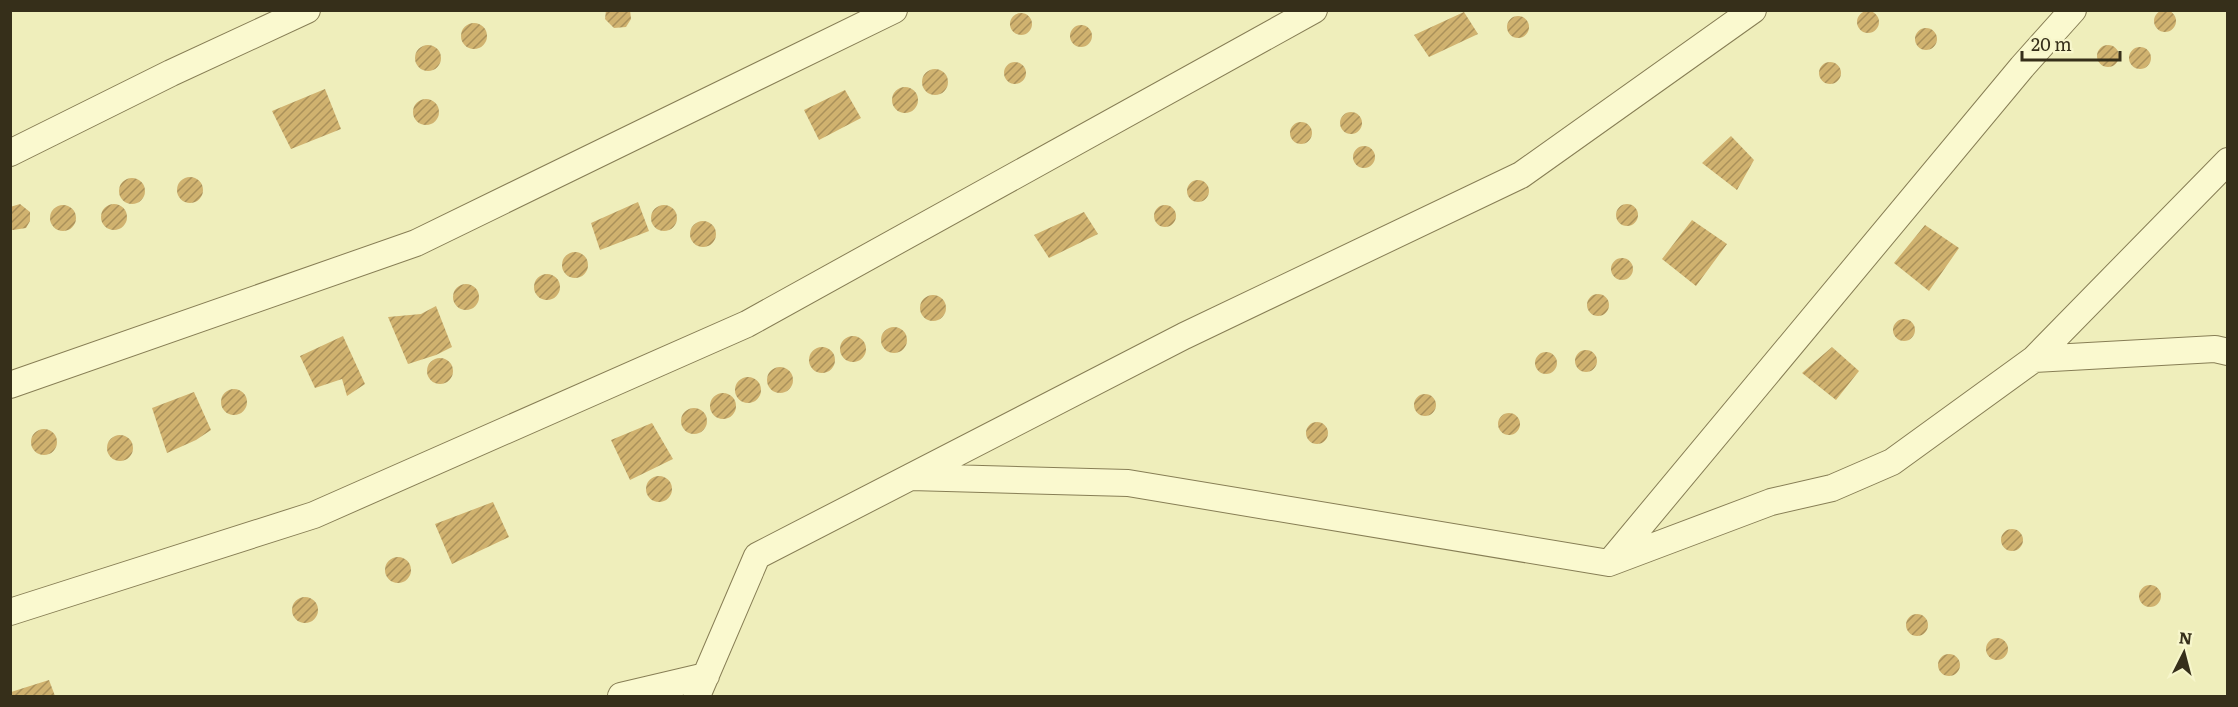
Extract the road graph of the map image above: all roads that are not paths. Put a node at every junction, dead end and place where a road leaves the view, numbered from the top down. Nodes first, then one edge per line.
1 (307, 10) edge
2 (894, 10) edge
3 (1314, 10) edge
4 (1752, 10) edge
5 (2073, 10) edge
6 (10, 153) edge
7 (2228, 161) edge
8 (2228, 352) edge
9 (2034, 359) junction
10 (10, 385) edge
11 (911, 477) junction
12 (1609, 563) junction
13 (10, 612) edge
14 (702, 686) edge
15 (621, 696) edge

1 - 6 street
2 - 10 street
3 - 13 street
4 - 11 street
5 - 12 street
7 - 9 street
8 - 9 street
9 - 12 street
11 - 12 street
11 - 14 street
14 - 15 street

